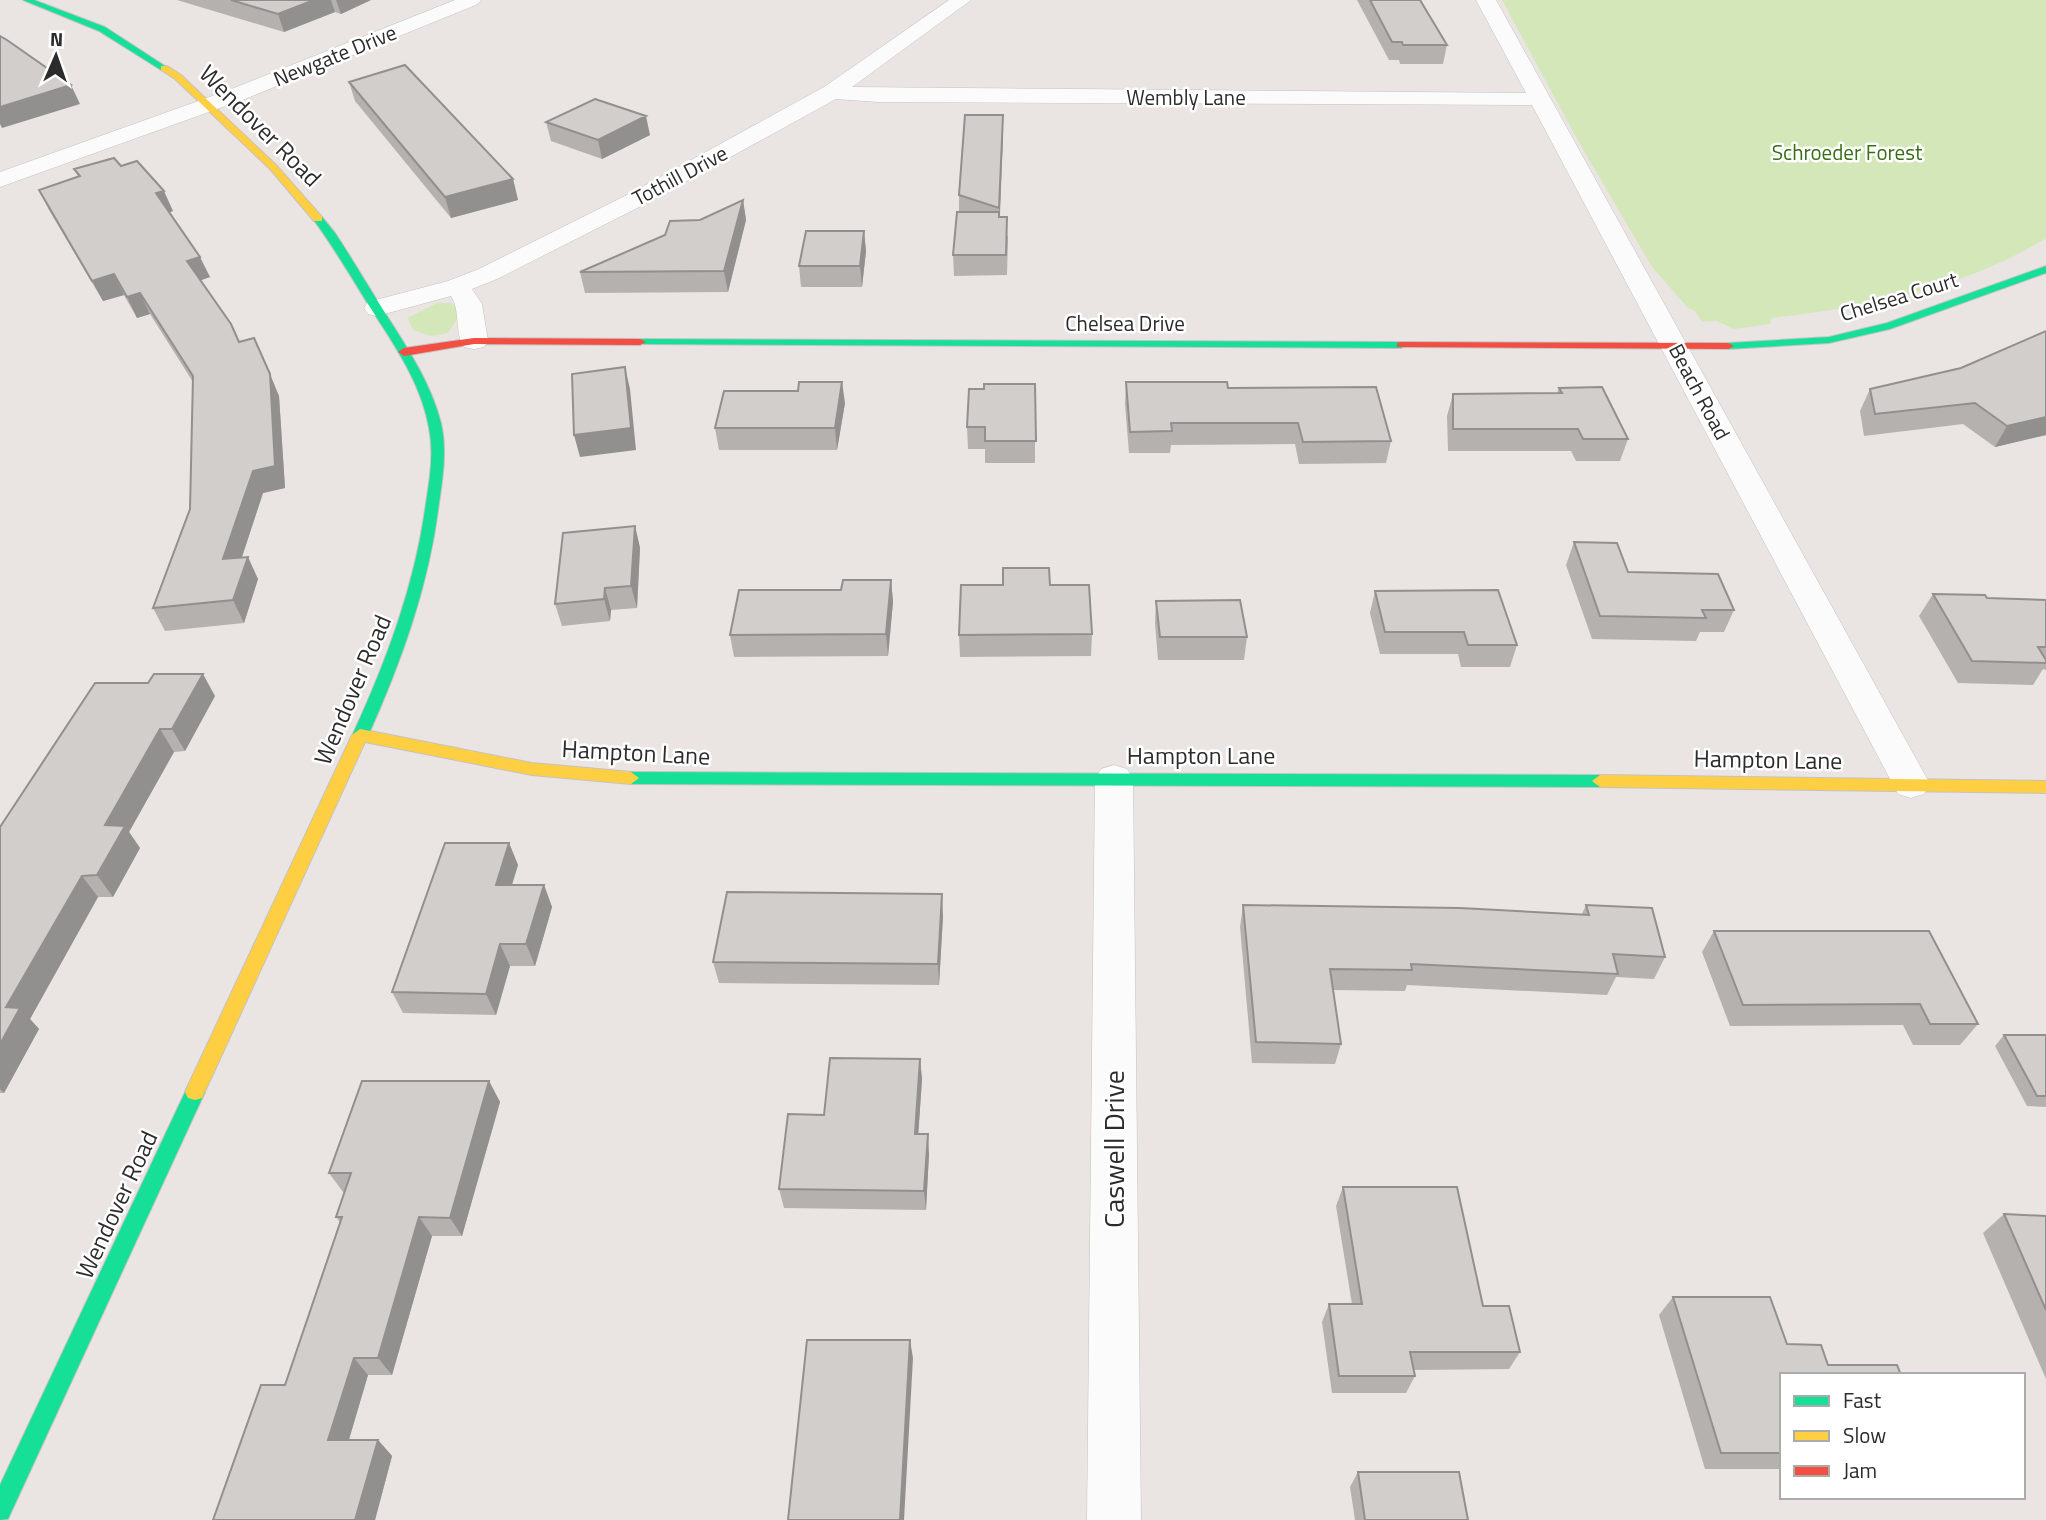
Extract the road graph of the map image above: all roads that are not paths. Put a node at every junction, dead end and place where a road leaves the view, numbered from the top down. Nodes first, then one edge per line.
1 (27, 0) edge
2 (471, 0) edge
3 (961, 0) edge
4 (1486, 0) edge
5 (832, 92) junction
6 (1540, 99) junction
7 (208, 106) junction
8 (0, 180) edge
9 (2046, 269) edge
10 (457, 286) junction
11 (377, 308) junction
12 (474, 341) junction
13 (1675, 347) junction
14 (404, 352) junction
15 (360, 735) junction
16 (1114, 779) junction
17 (1911, 784) junction
18 (2046, 787) edge
19 (0, 1511) edge
20 (1114, 1520) edge

1 - 7 street, Wendover Road
2 - 7 street, Newgate Drive
3 - 5 street, Tothill Drive
4 - 6 street, Beach Road
5 - 6 street, Wembly Lane
5 - 10 street, Tothill Drive
6 - 13 street, Beach Road
7 - 8 street, Newgate Drive
7 - 11 street, Wendover Road
9 - 13 street, Chelsea Court
10 - 11 street, Tothill Drive
10 - 12 street
11 - 14 street, Wendover Road
12 - 13 street, Chelsea Drive
12 - 14 street, Chelsea Drive
13 - 17 street, Beach Road
14 - 15 street, Wendover Road
15 - 16 street, Hampton Lane
15 - 19 street, Wendover Road
16 - 17 street, Hampton Lane
16 - 20 street, Caswell Drive
17 - 18 street, Hampton Lane

